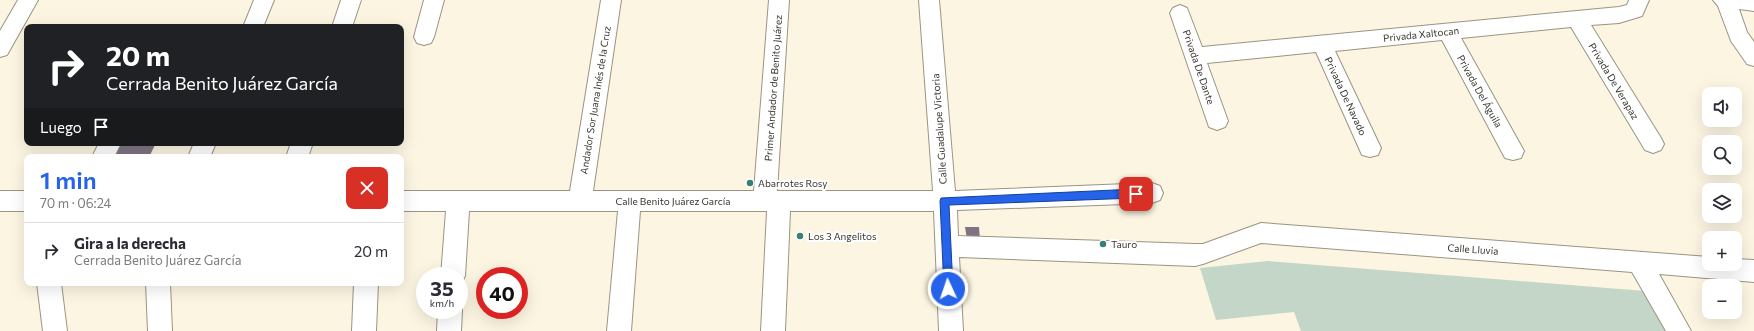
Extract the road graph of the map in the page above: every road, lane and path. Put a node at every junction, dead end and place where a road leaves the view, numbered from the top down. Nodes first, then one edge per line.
1 (28, 0) edge
2 (264, 0) edge
3 (351, 0) edge
4 (434, 0) edge
5 (611, 0) edge
6 (779, 0) edge
7 (929, 0) edge
8 (1640, 0) edge
9 (1724, 0) edge
10 (1754, 3) edge
11 (1180, 13) dead end
12 (1576, 18) junction
13 (254, 24) edge
14 (343, 24) edge
15 (1447, 31) junction
16 (424, 37) dead end
17 (1322, 44) junction
18 (0, 49) edge
19 (1196, 56) junction
20 (1754, 58) edge
21 (1217, 121) dead end
22 (1653, 144) dead end
23 (1370, 148) dead end
24 (1514, 151) dead end
25 (1152, 193) dead end
26 (772, 200) junction
27 (0, 201) edge
28 (24, 201) edge
29 (404, 201) edge
30 (458, 201) junction
31 (580, 201) junction
32 (630, 201) junction
33 (945, 201) junction
34 (946, 246) junction
35 (1639, 262) junction
36 (454, 267) edge
37 (1754, 271) edge
38 (49, 286) edge
39 (158, 286) edge
40 (366, 286) edge
41 (450, 319) edge
42 (55, 331) edge
43 (160, 331) edge
44 (364, 331) edge
45 (449, 331) edge
46 (619, 331) edge
47 (773, 331) edge
48 (951, 331) edge
49 (1679, 331) edge

1 - 18 street
2 - 13 street
3 - 14 street
4 - 16 street
5 - 31 street, Andador Sor Juana Inés de la Cruz
6 - 26 street, Primer Andador de Benito Juárez
7 - 33 street, Calle Guadalupe Victoria
8 - 12 street, Privada Xaltocan
9 - 10 street
9 - 20 street
11 - 19 street, Privada De Dante
12 - 15 street, Privada Xaltocan
12 - 22 street, Privada De Verapaz
15 - 17 street, Privada Xaltocan
15 - 24 street, Privada Del Águila
17 - 19 street, Privada Xaltocan
17 - 23 street, Privada De Navado
19 - 21 street, Privada De Dante
25 - 33 street, Calle Benito Juárez García
26 - 32 street, Calle Benito Juárez García
26 - 33 street, Calle Benito Juárez García
26 - 47 street, Primer Andador de Benito Juárez
27 - 28 street
29 - 30 street, Calle Benito Juárez García
30 - 31 street, Calle Benito Juárez García
30 - 36 street
31 - 32 street, Calle Benito Juárez García
32 - 46 street
33 - 34 street, Calle Guadalupe Victoria
34 - 35 street, Calle Lluvia
34 - 48 street, Calle Guadalupe Victoria
35 - 37 street, Calle Lluvia
35 - 49 street
38 - 42 street
39 - 43 street
40 - 44 street
41 - 45 street

